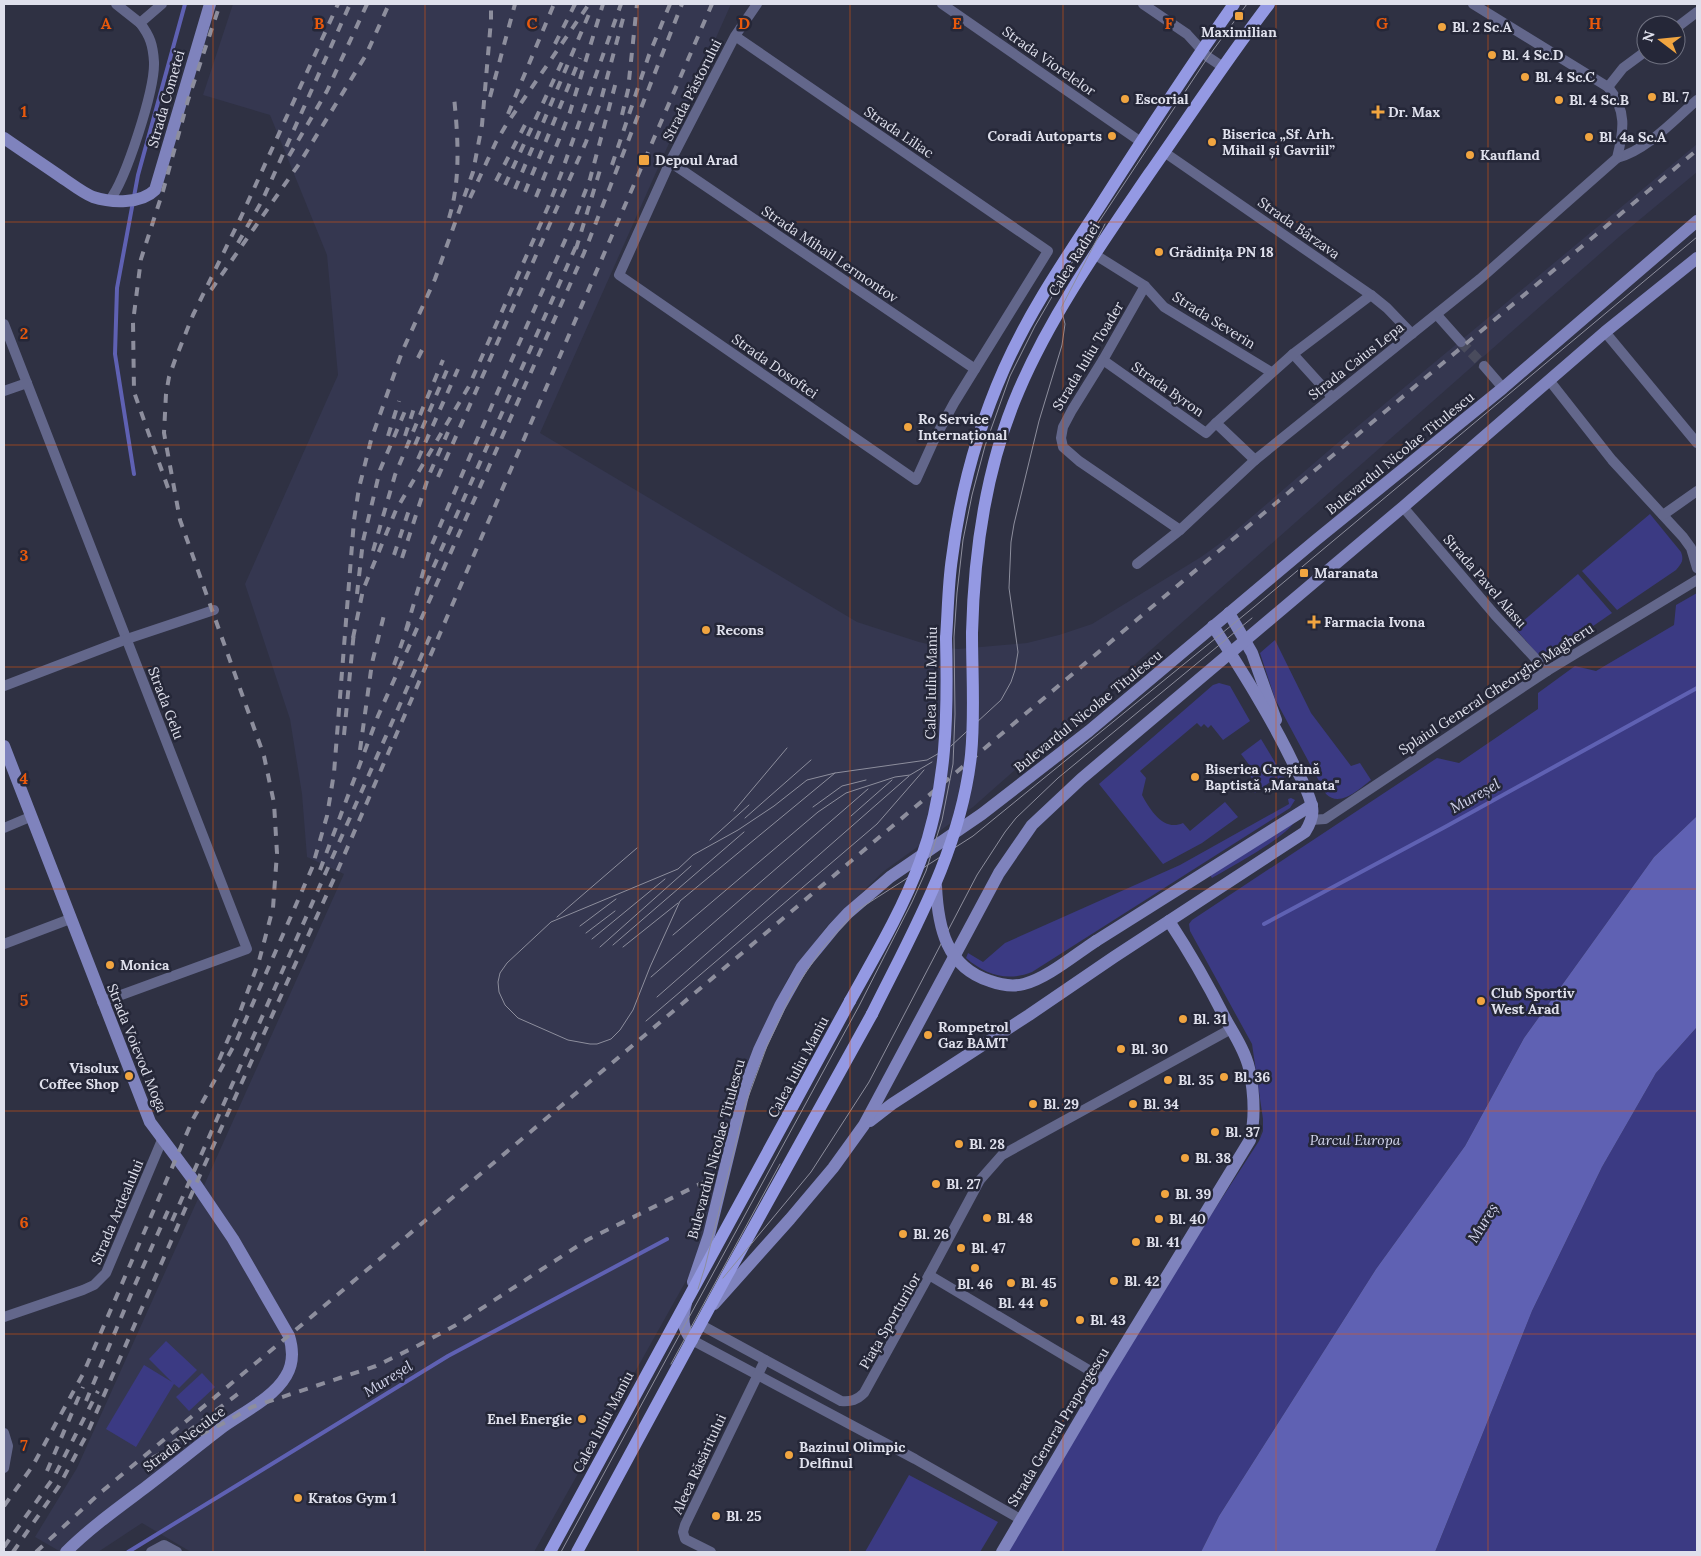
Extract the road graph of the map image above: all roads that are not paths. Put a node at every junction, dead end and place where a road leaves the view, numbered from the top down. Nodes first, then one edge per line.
1 (116, 4) edge
2 (162, 4) edge
3 (210, 4) edge
4 (757, 4) edge
5 (942, 4) edge
6 (1144, 4) edge
7 (1234, 4) edge
8 (1269, 4) edge
9 (1473, 4) edge
10 (1697, 12) edge
11 (1686, 20) edge
12 (140, 22) junction
13 (735, 36) junction
14 (1201, 50) junction
15 (1636, 58) edge
16 (1223, 67) junction
17 (1608, 87) junction
18 (1697, 100) edge
19 (4, 138) edge
20 (1141, 142) junction
21 (1164, 152) junction
22 (1617, 158) junction
23 (670, 162) junction
24 (114, 201) junction
25 (1697, 221) edge
26 (1094, 254) junction
27 (1697, 258) edge
28 (619, 275) joint
29 (1145, 286) junction
30 (1371, 295) junction
31 (1437, 315) junction
32 (4, 324) edge
33 (1606, 332) junction
34 (1412, 334) junction
35 (1461, 342) tunnel mouth
36 (1293, 354) junction
37 (1103, 360) junction
38 (1484, 366) tunnel mouth
39 (974, 369) junction
40 (1271, 372) junction
41 (1549, 380) junction
42 (27, 383) junction
43 (1503, 388) junction
44 (4, 392) edge
45 (1332, 397) junction
46 (1218, 424) junction
47 (1697, 443) edge
48 (1256, 460) junction
49 (1697, 491) edge
50 (1403, 507) junction
51 (1663, 515) junction
52 (1180, 530) junction
53 (952, 558) joint
54 (1138, 564) dead end
55 (1697, 568) edge
56 (1697, 580) edge
57 (214, 610) dead end
58 (1229, 613) junction
59 (1213, 626) junction
60 (127, 640) junction
61 (1246, 640) junction
62 (1230, 653) junction
63 (1547, 671) junction
64 (4, 686) edge
65 (4, 746) edge
66 (1286, 749) junction
67 (1312, 805) junction
68 (30, 817) junction
69 (1311, 820) junction
70 (4, 828) edge
71 (936, 886) junction
72 (70, 919) junction
73 (1169, 921) junction
74 (4, 944) edge
75 (102, 1002) junction
76 (1231, 1029) junction
77 (864, 1126) junction
78 (162, 1140) junction
79 (929, 1274) junction
80 (686, 1302) junction
81 (707, 1312) junction
82 (4, 1317) edge
83 (701, 1325) junction
84 (289, 1336) joint
85 (692, 1340) junction
86 (765, 1360) junction
87 (757, 1375) junction
88 (1104, 1379) junction
89 (4, 1433) edge
90 (4, 1468) edge
91 (1020, 1519) junction
92 (66, 1552) edge
93 (150, 1552) edge
94 (177, 1552) edge
95 (550, 1552) edge
96 (578, 1552) edge
97 (711, 1552) edge
98 (1002, 1552) edge

1 - 12 street
2 - 12 street
3 - 24 street, Strada Cometei
4 - 13 street, Strada Păstorului
5 - 20 street, Strada Viorelelor
6 - 14 street
7 - 14 main road, Calea Radnei
8 - 16 main road, Calea Radnei
9 - 17 street
10 - 11 street
12 - 24 street
13 - 23 street, Strada Păstorului
13 - 39 street, Strada Liliac
14 - 16 street
14 - 20 main road, Calea Radnei
15 - 17 street
16 - 21 main road, Calea Radnei
17 - 22 street
18 - 22 street, Strada Caius Lepa
19 - 24 street
20 - 53 main road, Calea Radnei
21 - 26 main road, Calea Radnei
21 - 30 street, Strada Bârzava
22 - 31 street, Strada Caius Lepa
23 - 28 street, Strada Păstorului
23 - 39 street, Strada Mihail Lermontov
25 - 43 street, Bulevardul Nicolae Titulescu
26 - 29 street, Strada Severin
26 - 71 main road, Calea Radnei, bridge
27 - 33 street
28 - 39 street, Strada Dosoftei
29 - 37 street, Strada Iuliu Toader
29 - 40 street, Strada Severin
30 - 34 street, Strada Bârzava
30 - 36 street
31 - 34 street, Strada Caius Lepa
31 - 35 street
32 - 42 street, Strada Gelu
33 - 41 street
33 - 47 street
34 - 45 street, Strada Caius Lepa
36 - 40 street
36 - 45 street
37 - 46 street, Strada Byron
37 - 52 street, Strada Iuliu Toader
38 - 43 street
40 - 46 street
41 - 50 street
41 - 51 street
42 - 44 street
42 - 60 street, Strada Gelu
43 - 58 street, Bulevardul Nicolae Titulescu
45 - 48 street, Strada Caius Lepa
46 - 48 street
48 - 52 street, Strada Caius Lepa
49 - 51 street
50 - 61 street
50 - 63 street, Strada Pavel Alasu
51 - 55 street
52 - 54 street, Strada Caius Lepa
53 - 80 main road, Calea Iuliu Maniu, bridge
56 - 63 street, Splaiul General Gheorghe Magheru
57 - 60 street
58 - 59 street, Bulevardul Nicolae Titulescu
58 - 61 street
59 - 62 street
59 - 80 street, Bulevardul Nicolae Titulescu
60 - 64 street
60 - 75 street, Strada Gelu
61 - 62 street
61 - 66 street
62 - 66 street
62 - 77 street
63 - 69 street, Splaiul General Gheorghe Magheru
65 - 68 street, Strada Voievod Moga
66 - 67 street
67 - 69 street
67 - 71 street, bridge
68 - 70 street
68 - 72 street, Strada Voievod Moga
69 - 73 street
71 - 81 main road, bridge
72 - 74 street
72 - 75 street, Strada Voievod Moga
73 - 76 street, Strada General Praporgescu
73 - 77 street
75 - 78 street, Strada Voievod Moga
76 - 79 street
76 - 88 street, Strada General Praporgescu
77 - 81 street
78 - 82 street, Strada Ardealului
78 - 84 street, Strada Voievod Moga
79 - 86 street, Piața Sporturilor
79 - 88 street, Piața Sporturilor
80 - 85 street, Bulevardul Nicolae Titulescu
80 - 95 main road, Calea Iuliu Maniu
81 - 83 main road
83 - 85 main road
83 - 86 street, Piața Sporturilor
84 - 92 street, Strada Neculce
85 - 87 street
85 - 96 main road
86 - 87 street, Aleea Răsăritului
87 - 91 street
87 - 97 street, Aleea Răsăritului
88 - 91 street, Strada General Praporgescu
89 - 90 street
91 - 98 street, Strada General Praporgescu
93 - 94 street

